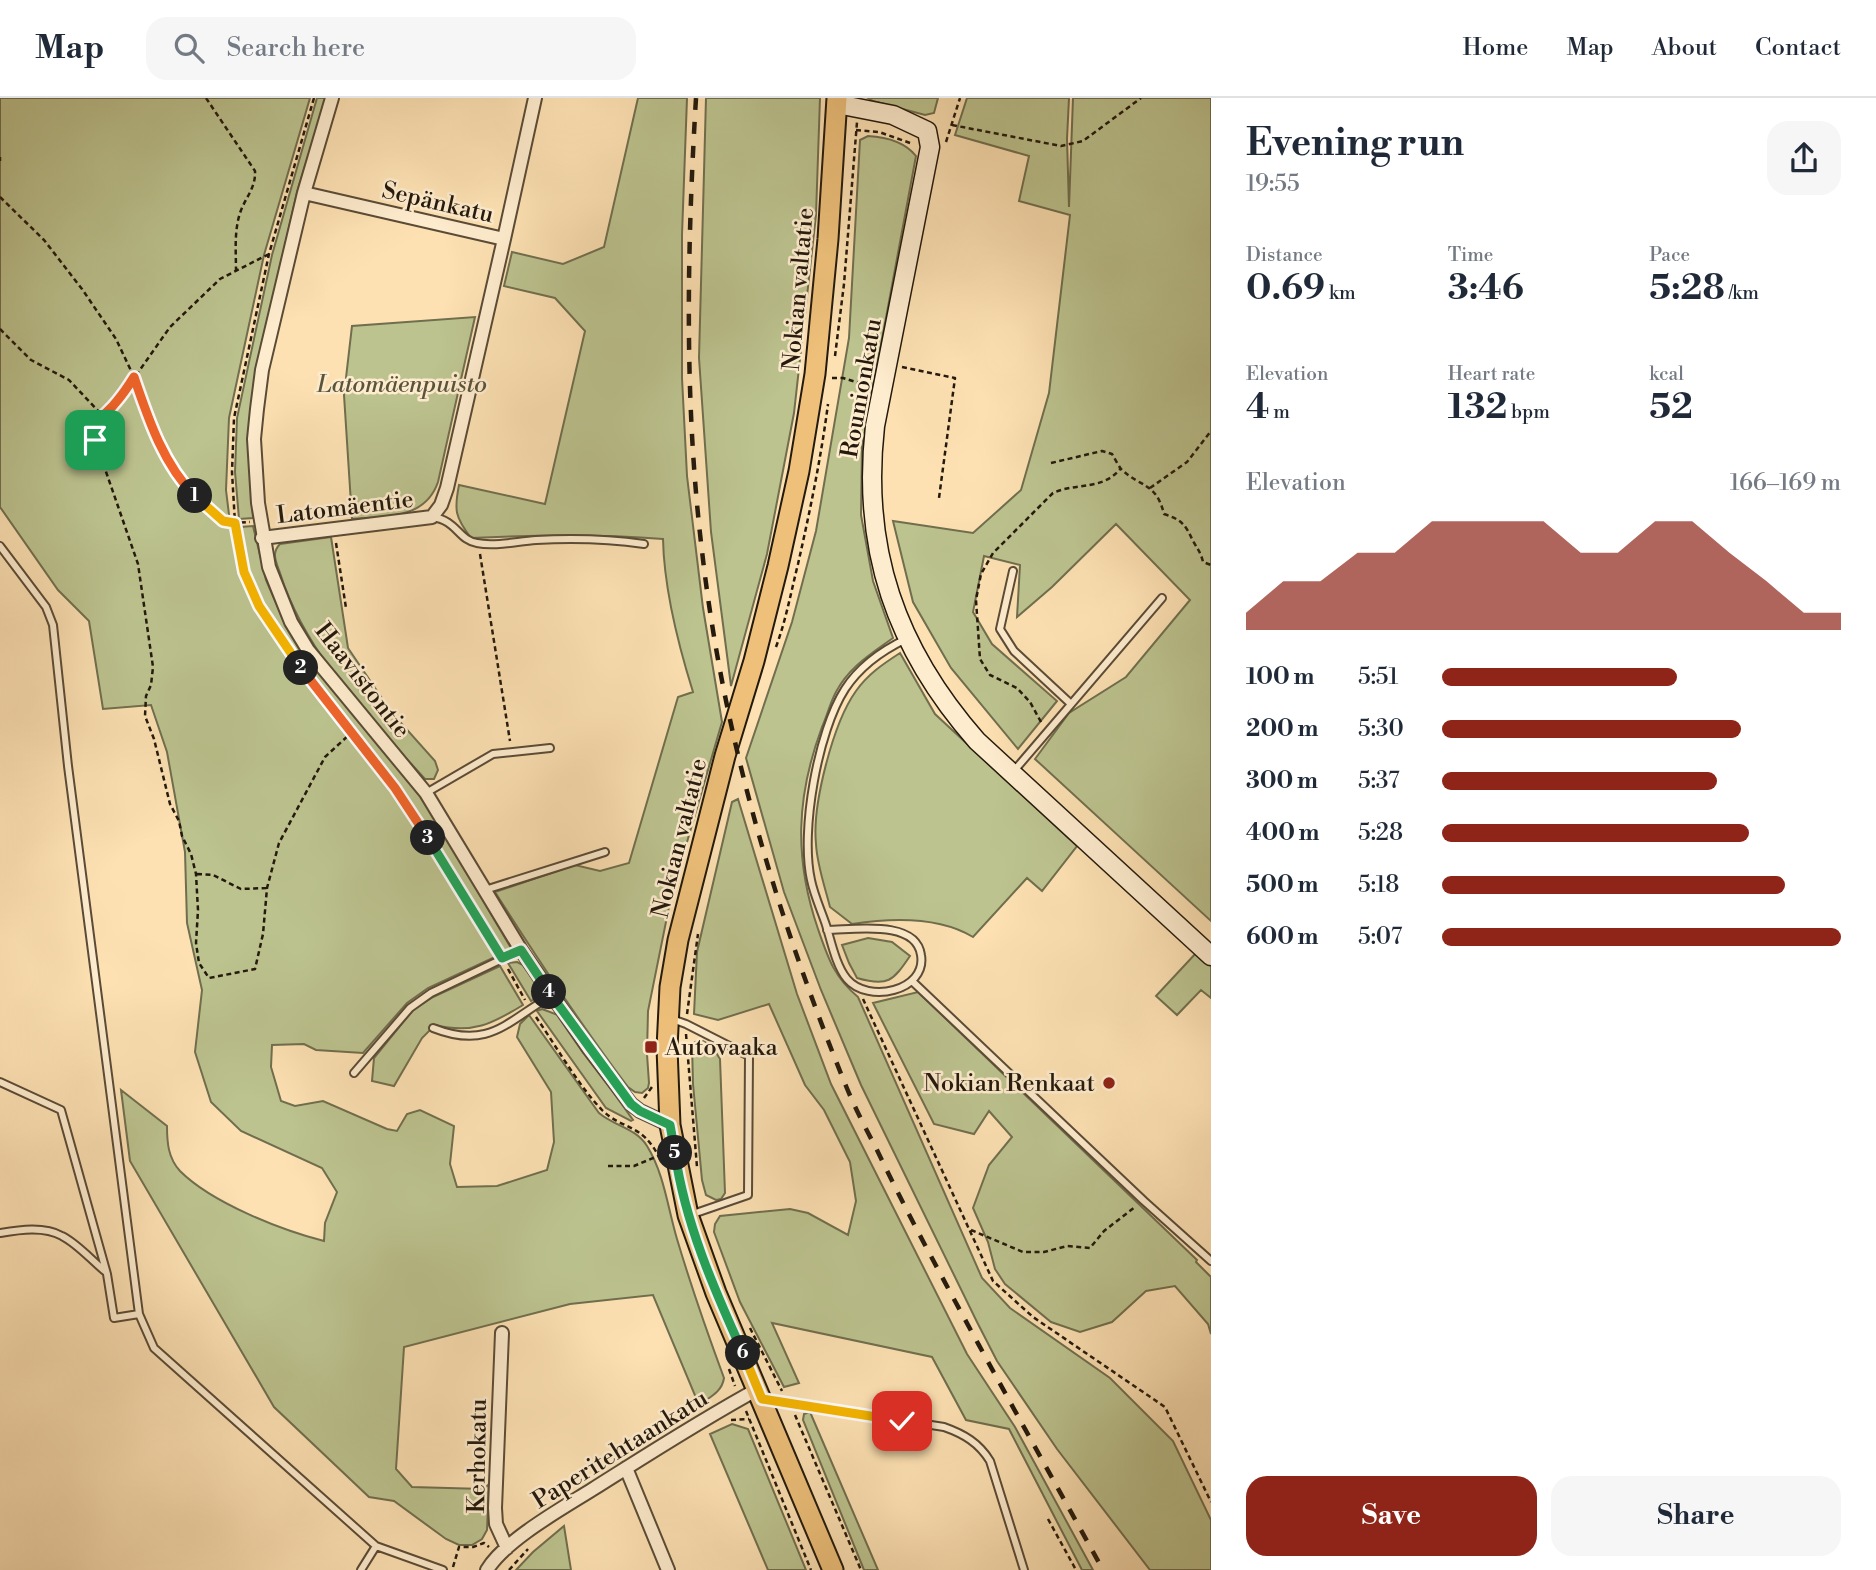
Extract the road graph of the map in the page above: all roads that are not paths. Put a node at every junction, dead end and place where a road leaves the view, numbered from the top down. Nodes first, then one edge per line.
1 (332, 98) edge
2 (535, 98) edge
3 (837, 101) edge
4 (303, 193) junction
5 (504, 239) junction
6 (432, 517) junction
7 (262, 538) junction
8 (644, 544) dead end
9 (0, 546) edge
10 (1013, 572) dead end
11 (1161, 598) dead end
12 (907, 639) junction
13 (1071, 704) junction
14 (550, 748) dead end
15 (1012, 773) junction
16 (426, 793) junction
17 (606, 852) dead end
18 (485, 890) junction
19 (827, 930) junction
20 (521, 950) junction
21 (1211, 956) edge
22 (912, 981) junction
23 (551, 996) junction
24 (668, 1018) junction
25 (433, 1028) dead end
26 (354, 1073) dead end
27 (0, 1082) edge
28 (670, 1125) junction
29 (688, 1215) junction
30 (0, 1233) edge
31 (1211, 1261) edge
32 (107, 1274) junction
33 (139, 1314) junction
34 (502, 1333) dead end
35 (760, 1394) junction
36 (626, 1468) junction
37 (376, 1546) junction
38 (507, 1548) junction
39 (361, 1570) edge
40 (443, 1570) edge
41 (487, 1570) edge
42 (668, 1570) edge
43 (833, 1570) edge
44 (1024, 1570) edge

1 - 4 street, Haavistontie
2 - 5 street, Sepänkatu
3 - 12 main road, Rounionkatu
3 - 24 main road, Nokian valtatie
4 - 5 street, Sepänkatu
4 - 7 street, Haavistontie
5 - 6 street
6 - 7 street, Latomäentie
6 - 8 lane
7 - 16 street, Haavistontie
9 - 33 lane
10 - 13 lane
11 - 13 lane
12 - 15 main road, Rounionkatu
12 - 19 lane
13 - 15 lane
14 - 16 lane
15 - 21 main road, Rounionkatu
16 - 18 street, Haavistontie
17 - 18 lane
18 - 20 street, Haavistontie
19 - 22 lane
19 - 22 lane
20 - 23 street, Haavistontie
20 - 26 lane
22 - 31 lane
23 - 25 lane
23 - 28 street, Haavistontie
24 - 28 main road, Nokian valtatie
24 - 29 lane
27 - 32 lane
28 - 29 main road, Nokian valtatie
29 - 35 main road, Nokian valtatie
30 - 32 lane
32 - 33 lane
33 - 37 lane
34 - 38 street, Kerhokatu
35 - 36 street, Paperitehtaankatu
35 - 43 main road, Nokian valtatie
35 - 44 lane
36 - 38 street, Paperitehtaankatu
36 - 42 street
37 - 39 lane
37 - 40 lane
38 - 41 street

